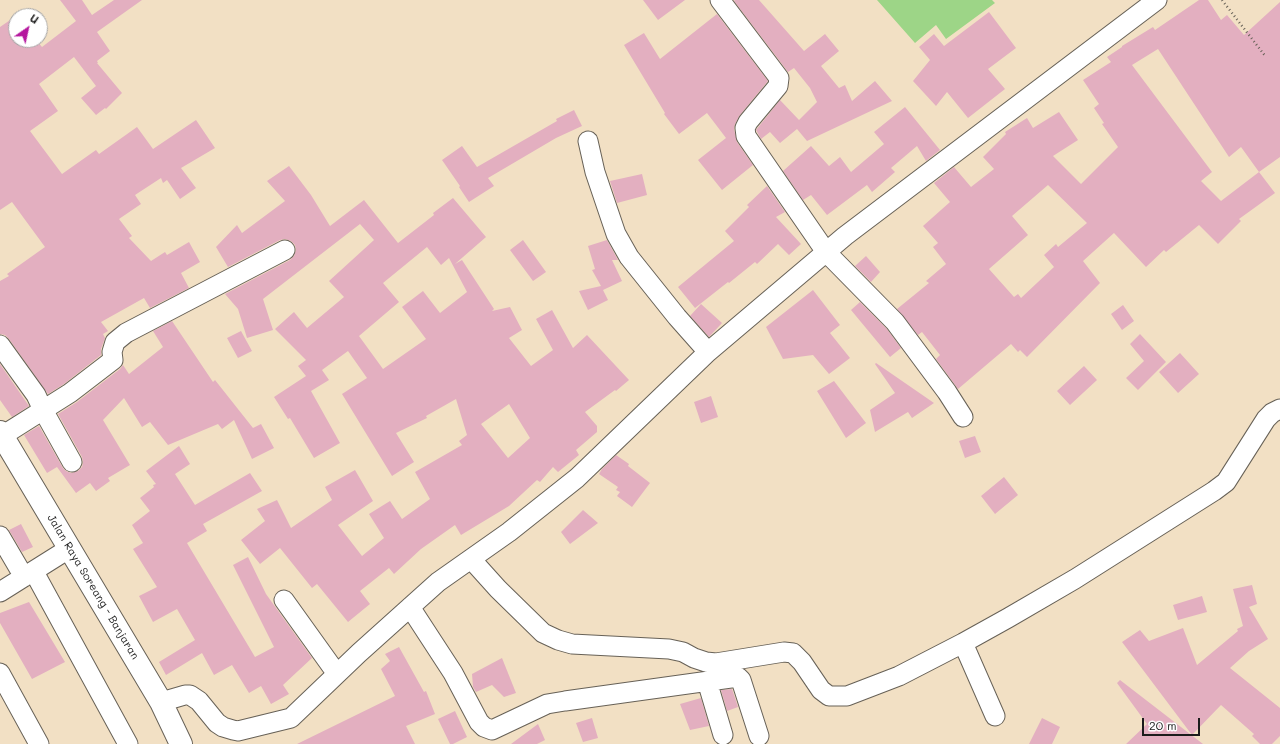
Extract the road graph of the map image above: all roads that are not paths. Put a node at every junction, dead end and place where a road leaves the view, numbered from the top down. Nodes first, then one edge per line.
1 (720, 0) edge
2 (1157, 0) edge
3 (588, 141) dead end
4 (285, 250) dead end
5 (826, 252) junction
6 (0, 345) edge
7 (708, 352) junction
8 (1280, 409) edge
9 (43, 410) junction
10 (963, 417) dead end
11 (1, 434) edge
12 (72, 462) dead end
13 (0, 536) edge
14 (70, 548) junction
15 (471, 559) junction
16 (29, 574) junction
17 (0, 592) edge
18 (284, 600) dead end
19 (410, 607) junction
20 (963, 643) junction
21 (0, 673) edge
22 (337, 674) junction
23 (707, 681) junction
24 (161, 702) junction
25 (995, 716) dead end
26 (723, 735) dead end
27 (759, 736) dead end
28 (38, 744) edge
29 (128, 744) edge
30 (181, 744) edge

1 - 5 street
2 - 5 street
3 - 7 street
4 - 9 street
5 - 7 street
5 - 10 street
6 - 9 street
7 - 15 street
8 - 20 street
9 - 11 street
9 - 12 street
11 - 14 main road, Jalan Raya Soreang - Banjaran
13 - 16 street
14 - 16 street
14 - 24 main road, Jalan Raya Soreang - Banjaran
15 - 19 street
15 - 20 street
16 - 17 street
16 - 29 street
18 - 22 street
19 - 22 street
19 - 23 street
20 - 25 street
21 - 28 street
22 - 24 street
23 - 26 street
23 - 27 street
24 - 30 main road, Jalan Raya Soreang - Banjaran

